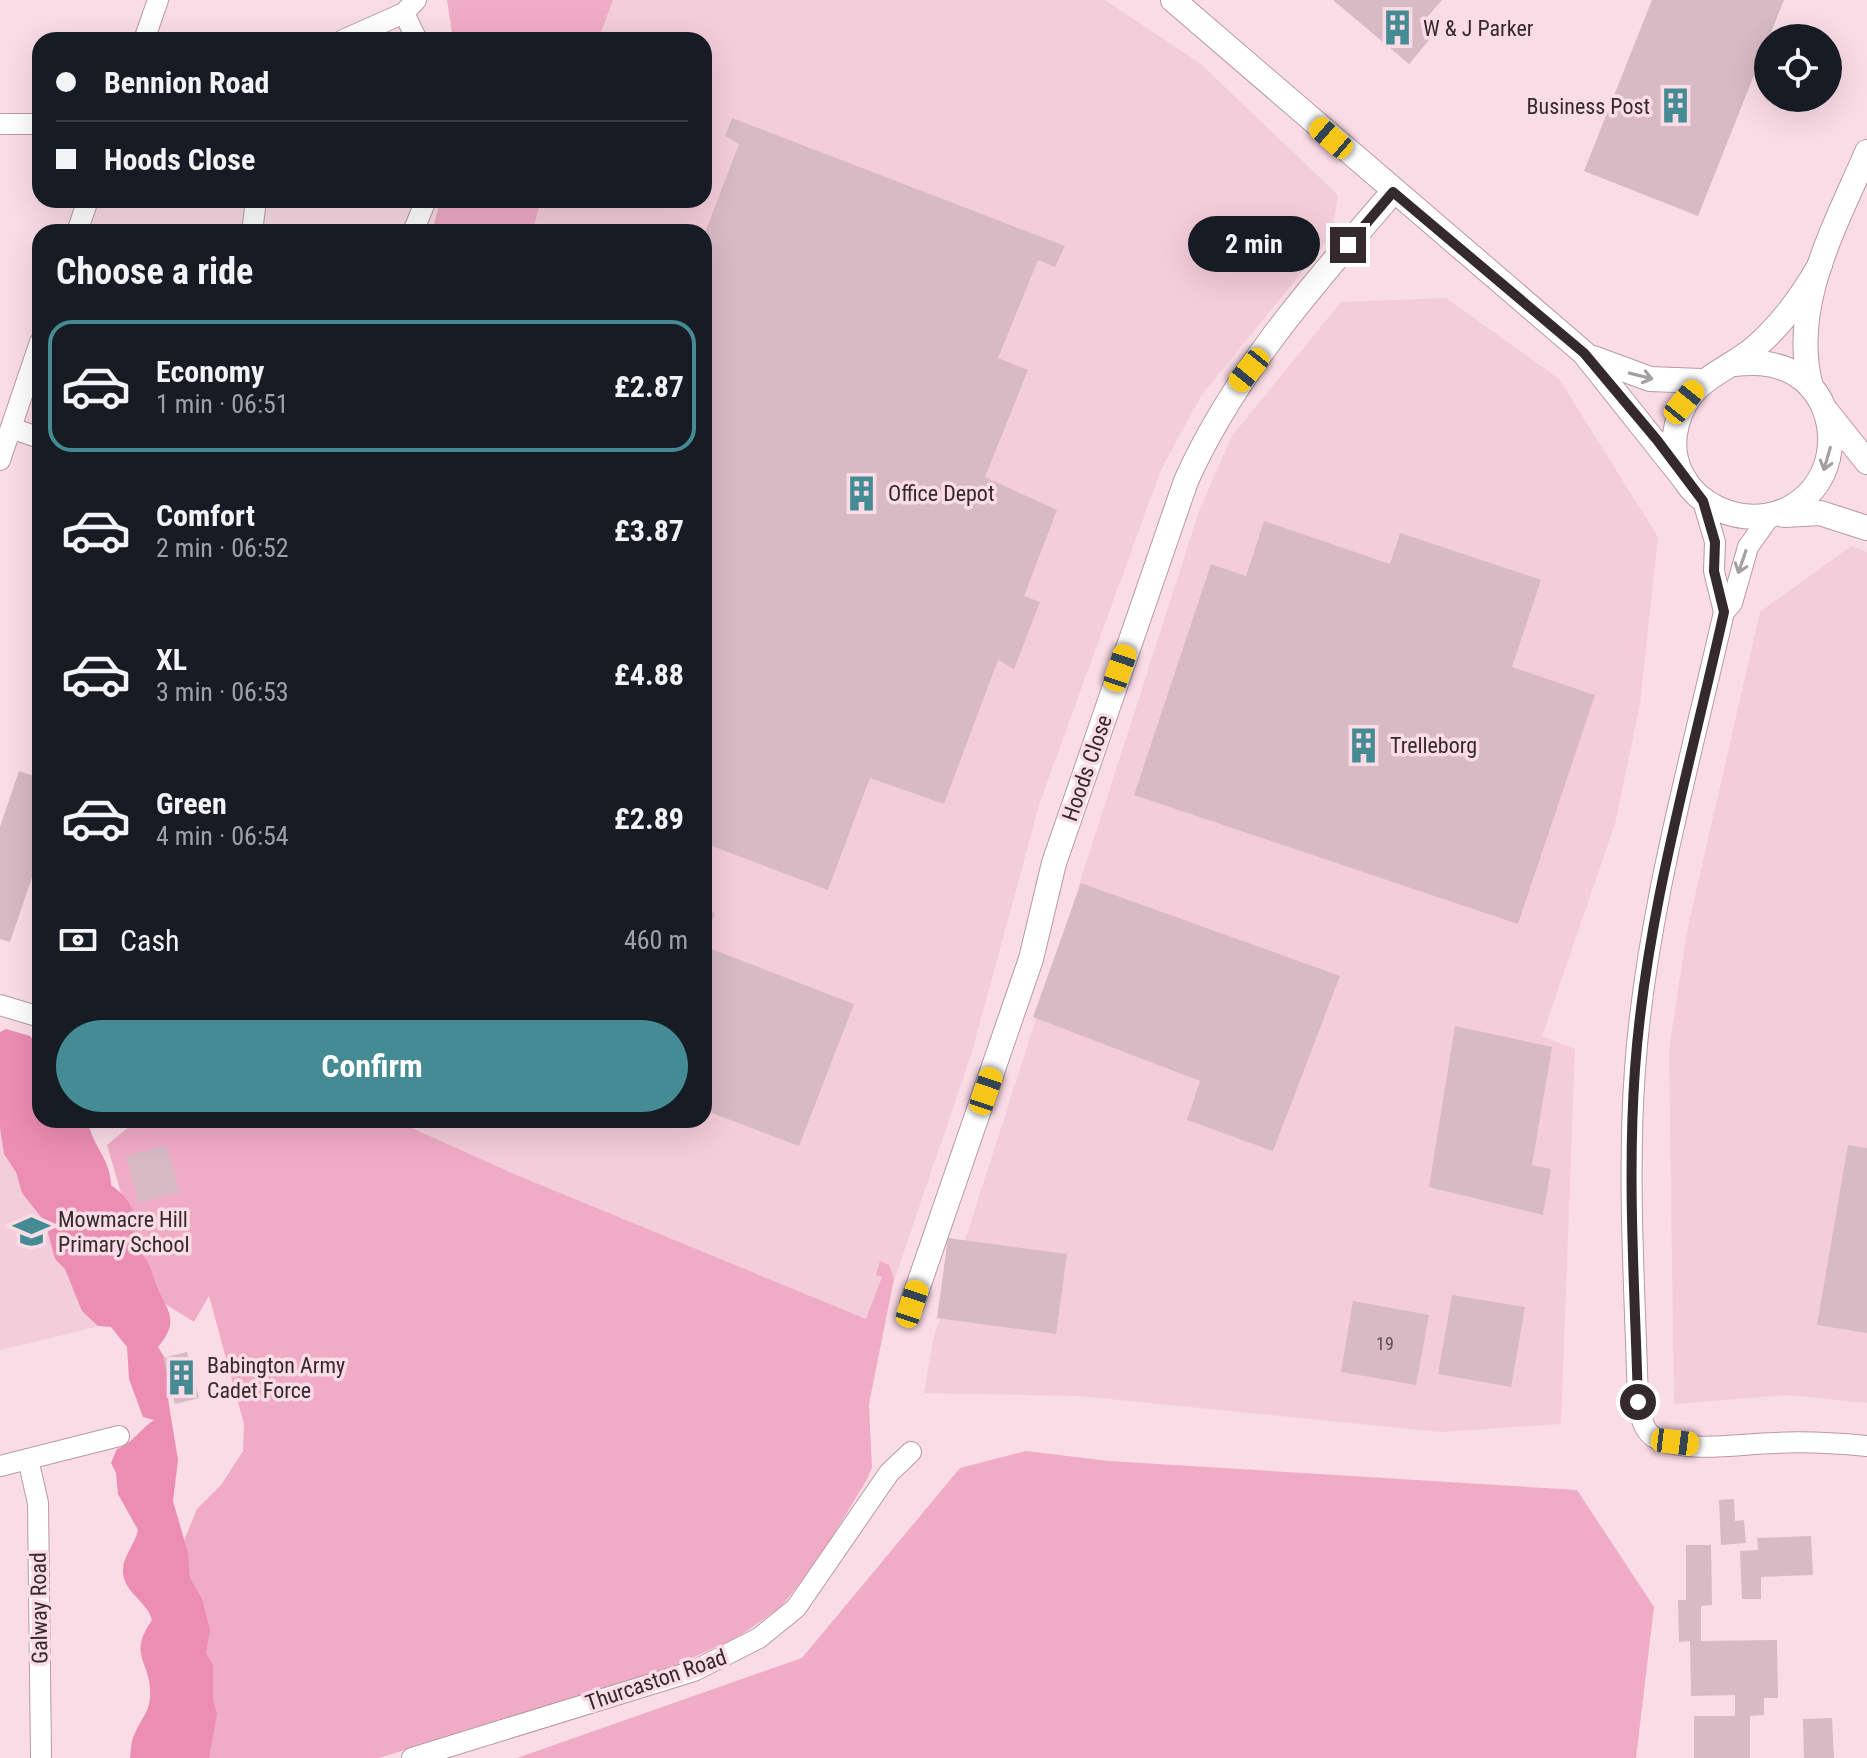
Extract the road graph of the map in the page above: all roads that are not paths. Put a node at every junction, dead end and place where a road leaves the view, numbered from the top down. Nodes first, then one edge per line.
1 (158, 0) edge
2 (1173, 0) edge
3 (410, 6) edge
4 (147, 32) edge
5 (359, 32) edge
6 (415, 32) edge
7 (0, 124) edge
8 (32, 124) edge
9 (1867, 152) edge
10 (1393, 192) junction
11 (1820, 265) junction
12 (1584, 353) junction
13 (1734, 364) junction
14 (32, 366) edge
15 (1701, 381) junction
16 (1811, 387) junction
17 (1826, 410) junction
18 (11, 428) junction
19 (32, 435) edge
20 (0, 460) edge
21 (1867, 462) edge
22 (1685, 480) junction
23 (1703, 501) junction
24 (1773, 516) junction
25 (1867, 528) edge
26 (1724, 612) junction
27 (0, 1005) edge
28 (32, 1015) edge
29 (912, 1304) dead end
30 (119, 1436) dead end
31 (1867, 1446) edge
32 (911, 1452) dead end
33 (28, 1459) junction
34 (0, 1466) edge
35 (41, 1758) edge
36 (412, 1758) edge

1 - 4 street
2 - 10 street
3 - 5 street
3 - 6 street
7 - 8 street
9 - 11 street
10 - 12 street
10 - 29 street, Hoods Close
11 - 13 street
11 - 16 street
12 -> 15 street
12 - 22 street
13 - 15 street
13 - 16 street
14 - 18 street
15 - 22 street
16 - 17 street
17 - 21 street
17 -> 24 street
18 - 19 street
18 - 20 street
22 - 23 street
23 - 24 street
23 - 26 street
24 - 25 street
24 -> 26 street
26 - 31 street
27 - 28 street
30 - 33 street
32 - 36 street, Thurcaston Road
33 - 34 street
33 - 35 street, Galway Road

